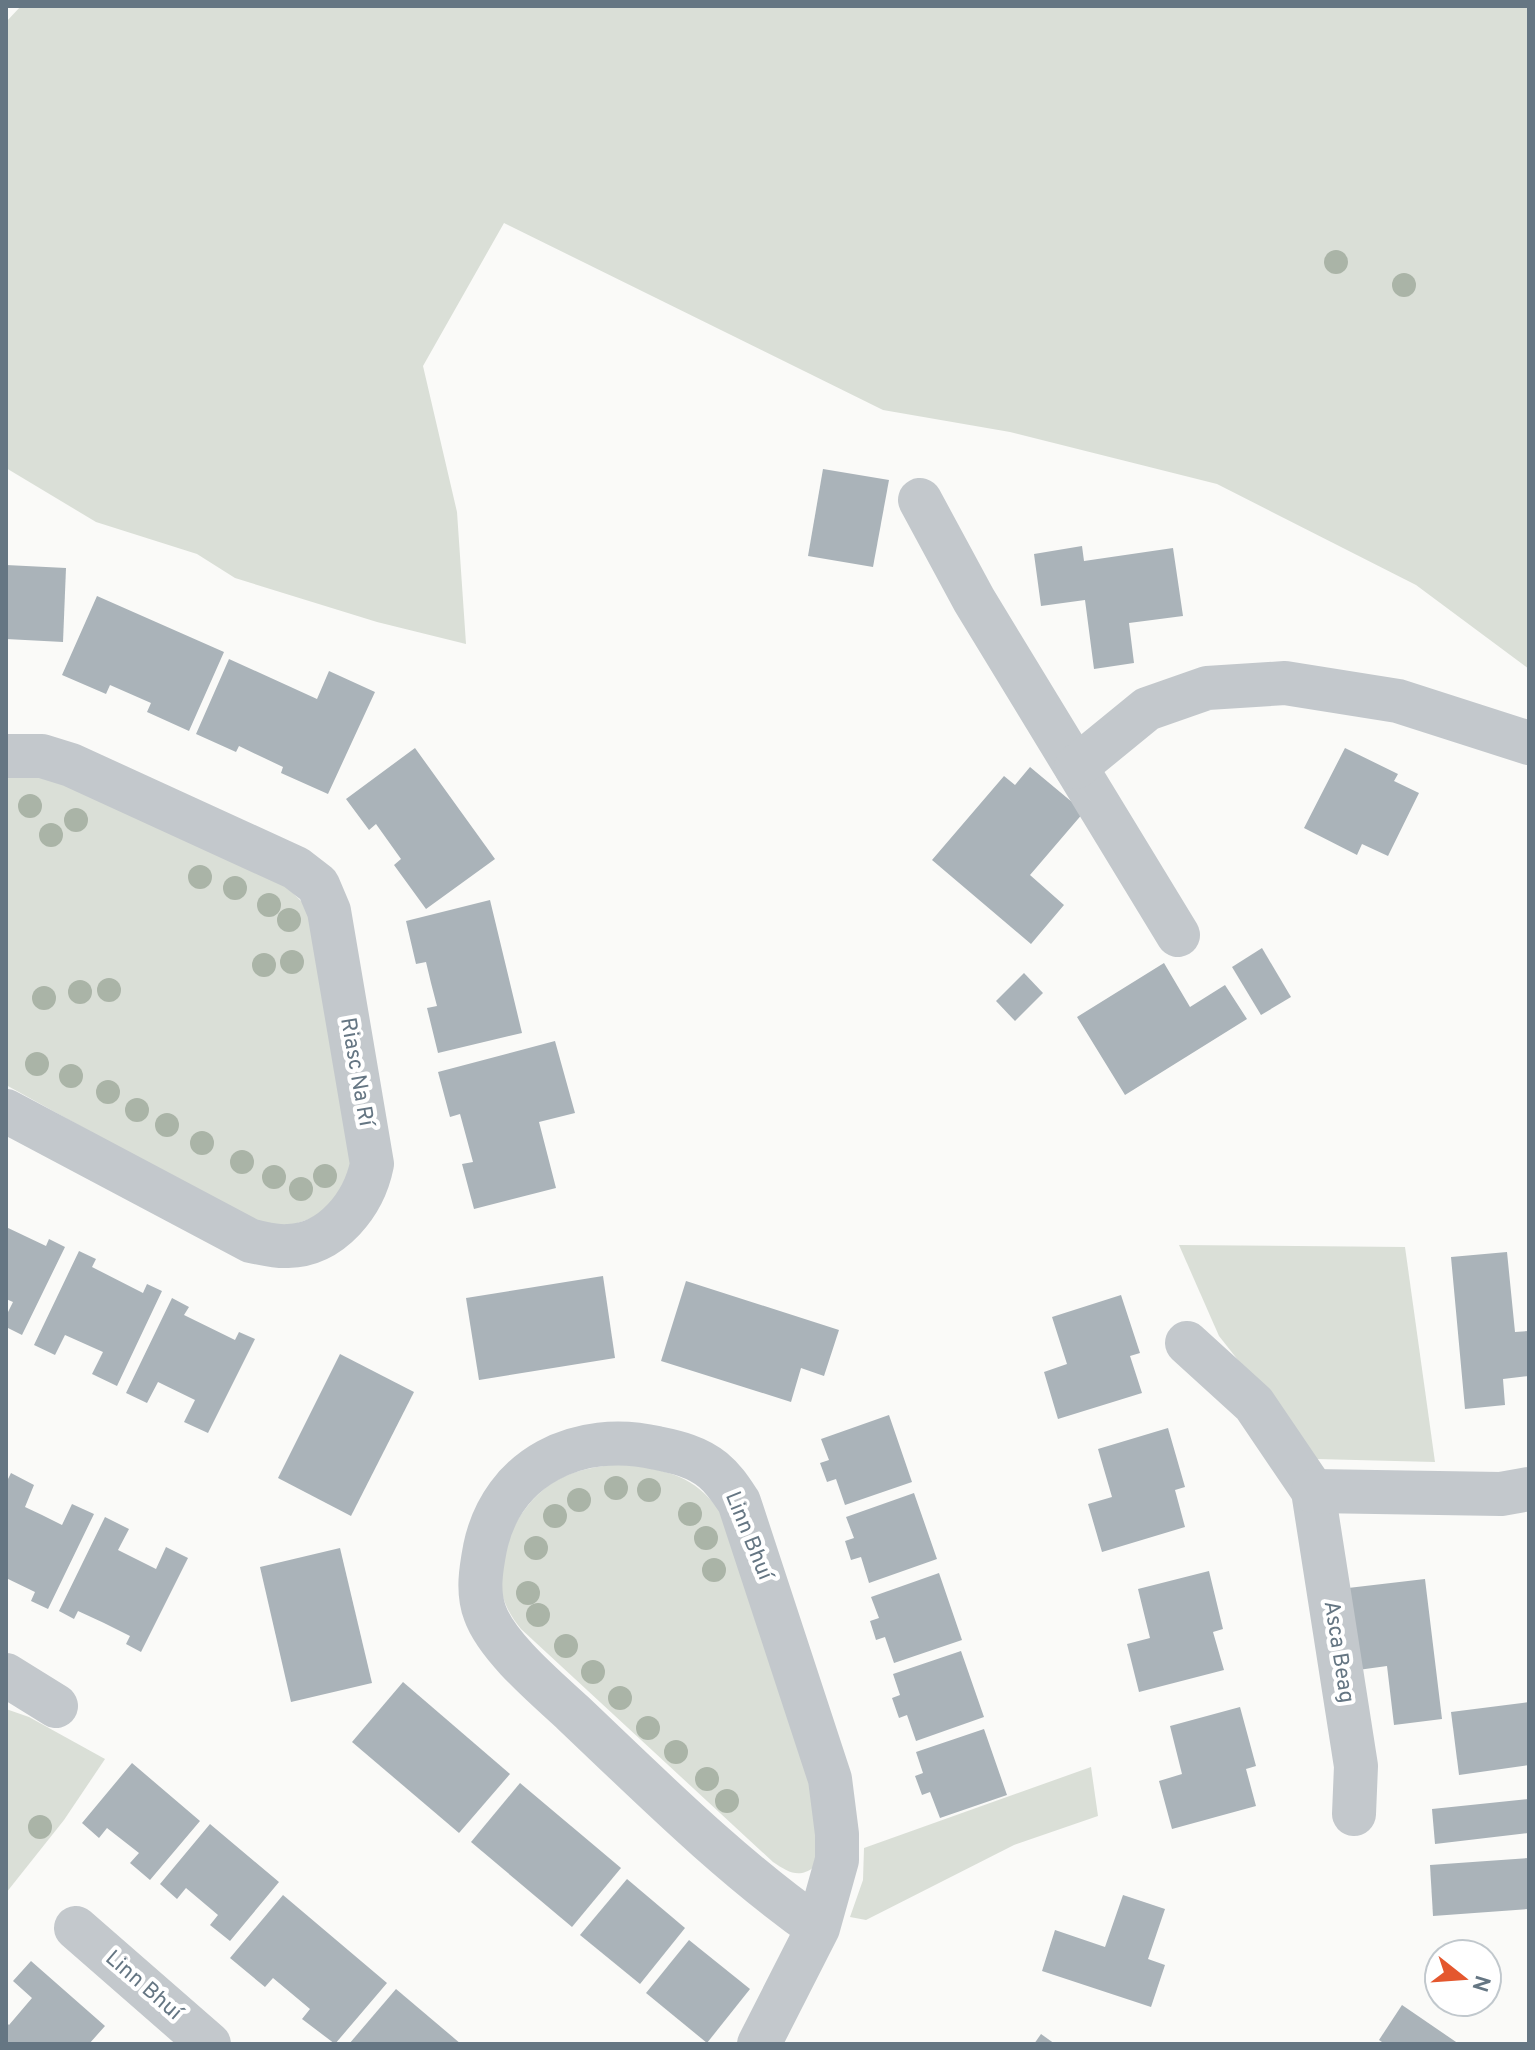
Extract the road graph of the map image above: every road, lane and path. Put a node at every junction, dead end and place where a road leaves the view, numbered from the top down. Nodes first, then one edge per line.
1 (920, 500) dead end
2 (1529, 743) edge
3 (6, 756) edge
4 (1076, 767) junction
5 (1178, 935) dead end
6 (6, 1111) edge
7 (1187, 1343) dead end
8 (1529, 1489) edge
9 (1313, 1491) junction
10 (6, 1675) edge
11 (56, 1706) dead end
12 (1354, 1814) dead end
13 (76, 1928) dead end
14 (818, 1928) junction
15 (209, 2044) edge
16 (759, 2044) edge

1 - 4 street
2 - 4 street
3 - 6 street, Riasc Na Rí
4 - 5 street
7 - 9 street, Asca Beag
8 - 9 street
9 - 12 street, Asca Beag
10 - 11 street
13 - 15 street, Linn Bhuí
14 - 14 street, Linn Bhuí
14 - 16 street, Linn Bhuí

